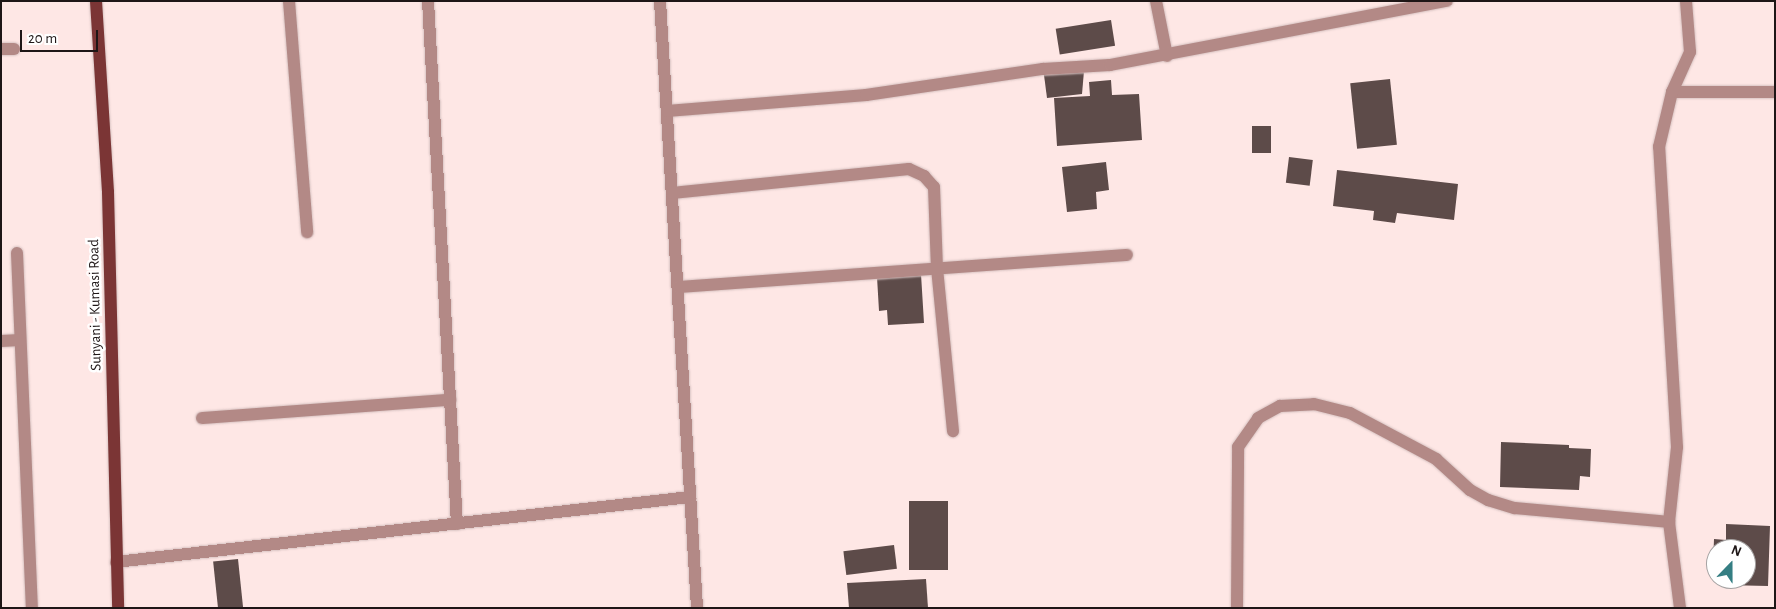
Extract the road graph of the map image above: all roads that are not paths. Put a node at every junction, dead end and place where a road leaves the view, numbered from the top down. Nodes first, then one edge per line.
1 (96, 1) edge
2 (289, 1) edge
3 (428, 1) edge
4 (660, 1) edge
5 (1156, 1) edge
6 (1447, 1) edge
7 (1686, 1) edge
8 (1167, 56) junction
9 (1672, 92) junction
10 (1775, 92) edge
11 (667, 111) junction
12 (672, 193) junction
13 (307, 232) dead end
14 (17, 253) dead end
15 (1127, 254) dead end
16 (936, 268) junction
17 (678, 287) junction
18 (20, 340) junction
19 (1, 341) edge
20 (450, 400) junction
21 (202, 418) dead end
22 (953, 431) dead end
23 (690, 497) junction
24 (1669, 522) junction
25 (457, 524) junction
26 (116, 562) junction
27 (32, 608) edge
28 (118, 608) edge
29 (697, 608) edge
30 (1237, 608) edge
31 (1680, 608) edge

1 - 26 main road, Sunyani - Kumasi Road
2 - 13 street
3 - 20 street
4 - 11 street
5 - 8 street
6 - 8 street
7 - 9 street
8 - 11 street
9 - 10 street
9 - 24 street
11 - 12 street
12 - 16 street
12 - 17 street
14 - 18 street
15 - 16 street
16 - 17 street
16 - 22 street
17 - 23 street
18 - 19 street
18 - 27 street
20 - 21 street
20 - 25 street
23 - 25 street
23 - 29 street
24 - 30 street
24 - 31 street
25 - 26 street
26 - 28 main road, Sunyani - Kumasi Road

